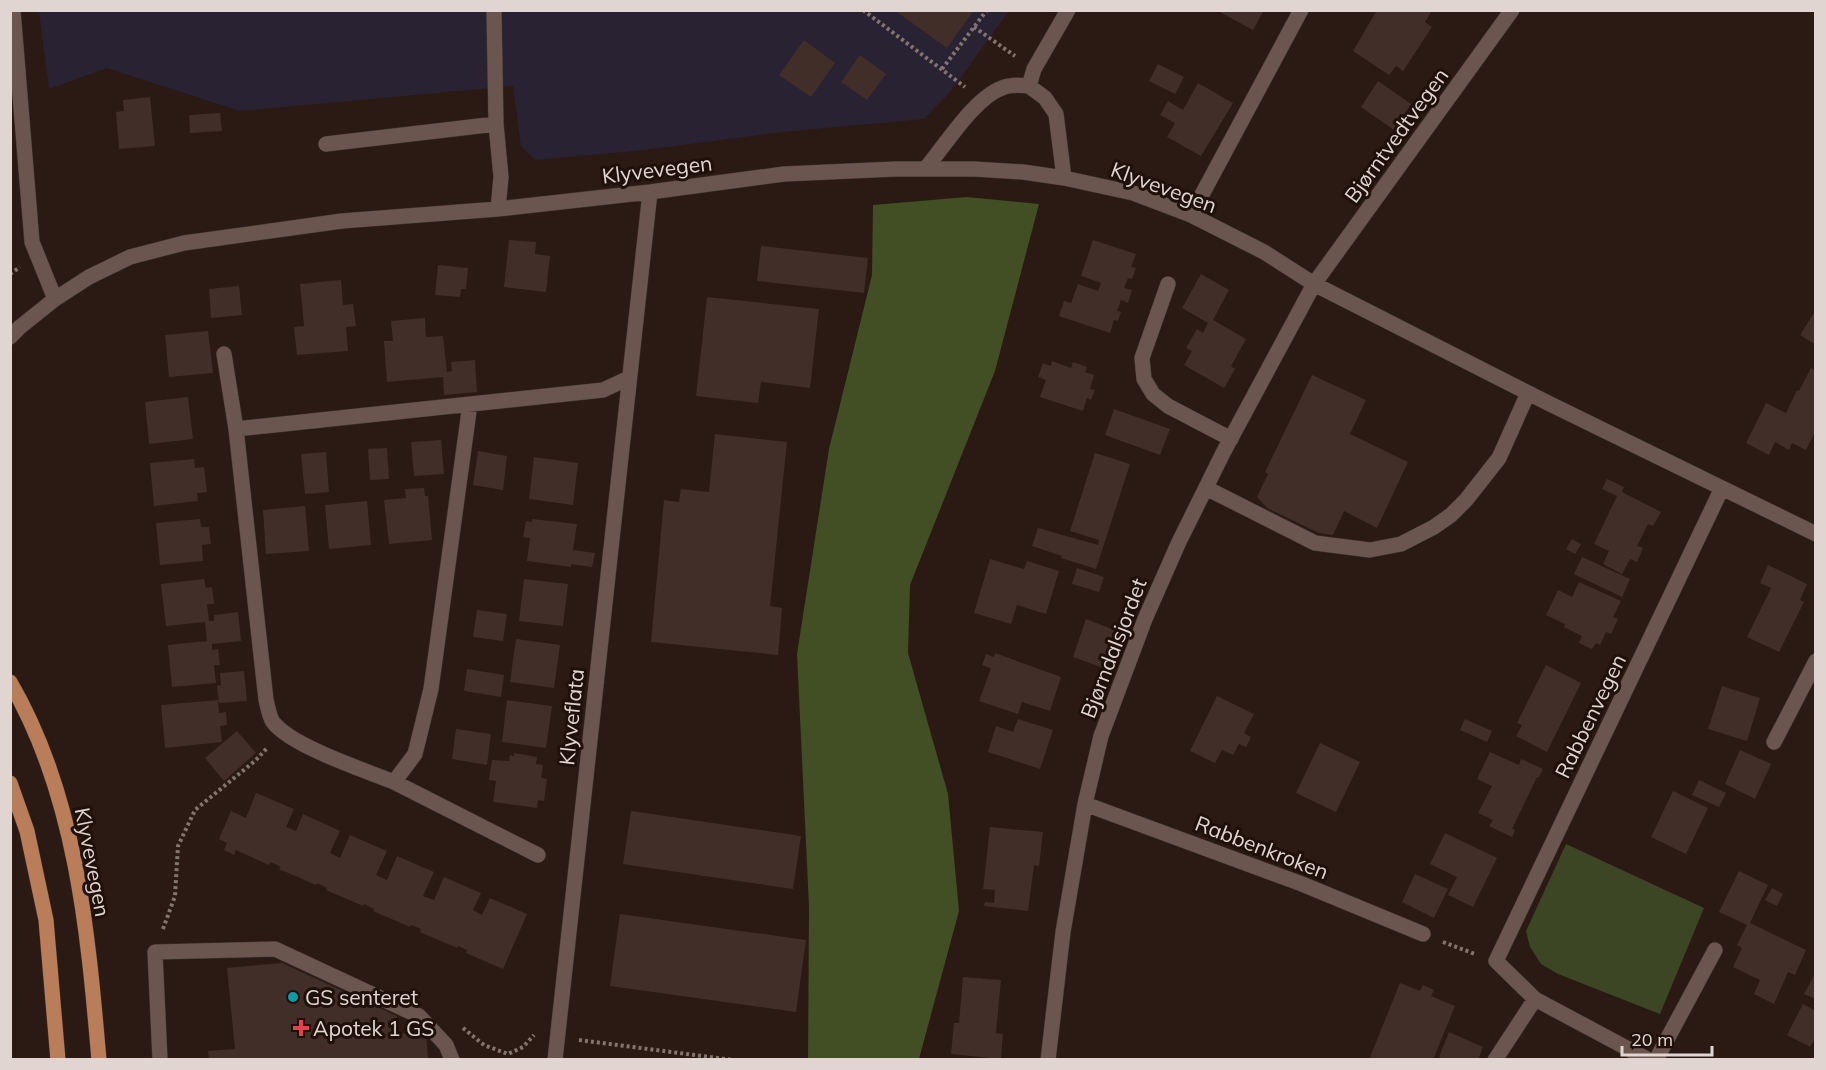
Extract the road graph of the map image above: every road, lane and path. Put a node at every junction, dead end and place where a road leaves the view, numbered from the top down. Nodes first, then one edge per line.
1 (13, 10) edge
2 (494, 10) edge
3 (863, 10) edge
4 (987, 10) edge
5 (1068, 10) edge
6 (1301, 10) edge
7 (1512, 10) edge
8 (974, 27) junction
9 (942, 69) junction
10 (1034, 69) junction
11 (1029, 86) junction
12 (983, 100) junction
13 (496, 124) junction
14 (326, 144) dead end
15 (925, 169) junction
16 (1064, 178) junction
17 (650, 192) junction
18 (498, 209) junction
19 (1191, 215) junction
20 (1168, 284) dead end
21 (1314, 284) junction
22 (55, 299) junction
23 (10, 337) edge
24 (224, 354) dead end
25 (628, 378) junction
26 (1528, 393) junction
27 (470, 404) junction
28 (236, 429) junction
29 (1231, 439) junction
30 (1206, 488) junction
31 (1722, 488) junction
32 (1815, 534) edge
33 (1815, 661) edge
34 (10, 682) edge
35 (281, 731) junction
36 (1774, 742) dead end
37 (394, 782) junction
38 (10, 783) edge
39 (1085, 804) junction
40 (538, 855) dead end
41 (1423, 934) joint
42 (1714, 950) dead end
43 (155, 952) junction
44 (1496, 962) junction
45 (1534, 999) junction
46 (560, 1016) junction
47 (462, 1027) dead end
48 (558, 1037) junction
49 (1639, 1057) edge
50 (58, 1059) edge
51 (99, 1059) edge
52 (160, 1059) edge
53 (452, 1059) edge
54 (555, 1059) edge
55 (734, 1059) edge
56 (1048, 1059) edge
57 (1494, 1059) edge
58 (1656, 1059) edge

1 - 22 street
2 - 13 street
3 - 9 path
4 - 8 path
5 - 10 street
6 - 19 street
7 - 21 street, Bjørntvedtvegen
8 - 9 path
8 - 10 path
9 - 12 path
10 - 11 street
11 - 12 street
11 - 16 street
12 - 15 street
13 - 14 street
13 - 18 street
15 - 16 street, Klyvevegen
15 - 17 street, Klyvevegen
16 - 19 street, Klyvevegen
17 - 18 street, Klyvevegen
17 - 25 street, Klyveflata
18 - 22 street, Klyvevegen
19 - 21 street, Klyvevegen
20 - 29 street
21 - 26 street
21 - 29 street, Bjørndalsjordet
22 - 23 street, Klyvevegen
24 - 28 street
25 - 27 street
25 - 46 street, Klyveflata
26 - 30 street
26 - 31 street
27 - 28 street
27 - 37 street
28 - 35 street
29 - 30 street, Bjørndalsjordet
30 - 39 street, Bjørndalsjordet
31 - 32 street
31 - 44 street, Rabbenvegen
33 - 36 street
34 - 51 main road, Klyvevegen
35 - 37 street
35 - 43 path
37 - 40 street
38 - 50 main road
39 - 41 street, Rabbenkroken
39 - 56 street, Bjørndalsjordet
41 - 44 path
42 - 58 street
43 - 52 street
43 - 53 street
44 - 45 street
45 - 49 street
45 - 57 street
46 - 47 path
46 - 48 street, Klyveflata
48 - 54 street, Klyveflata
48 - 55 path

